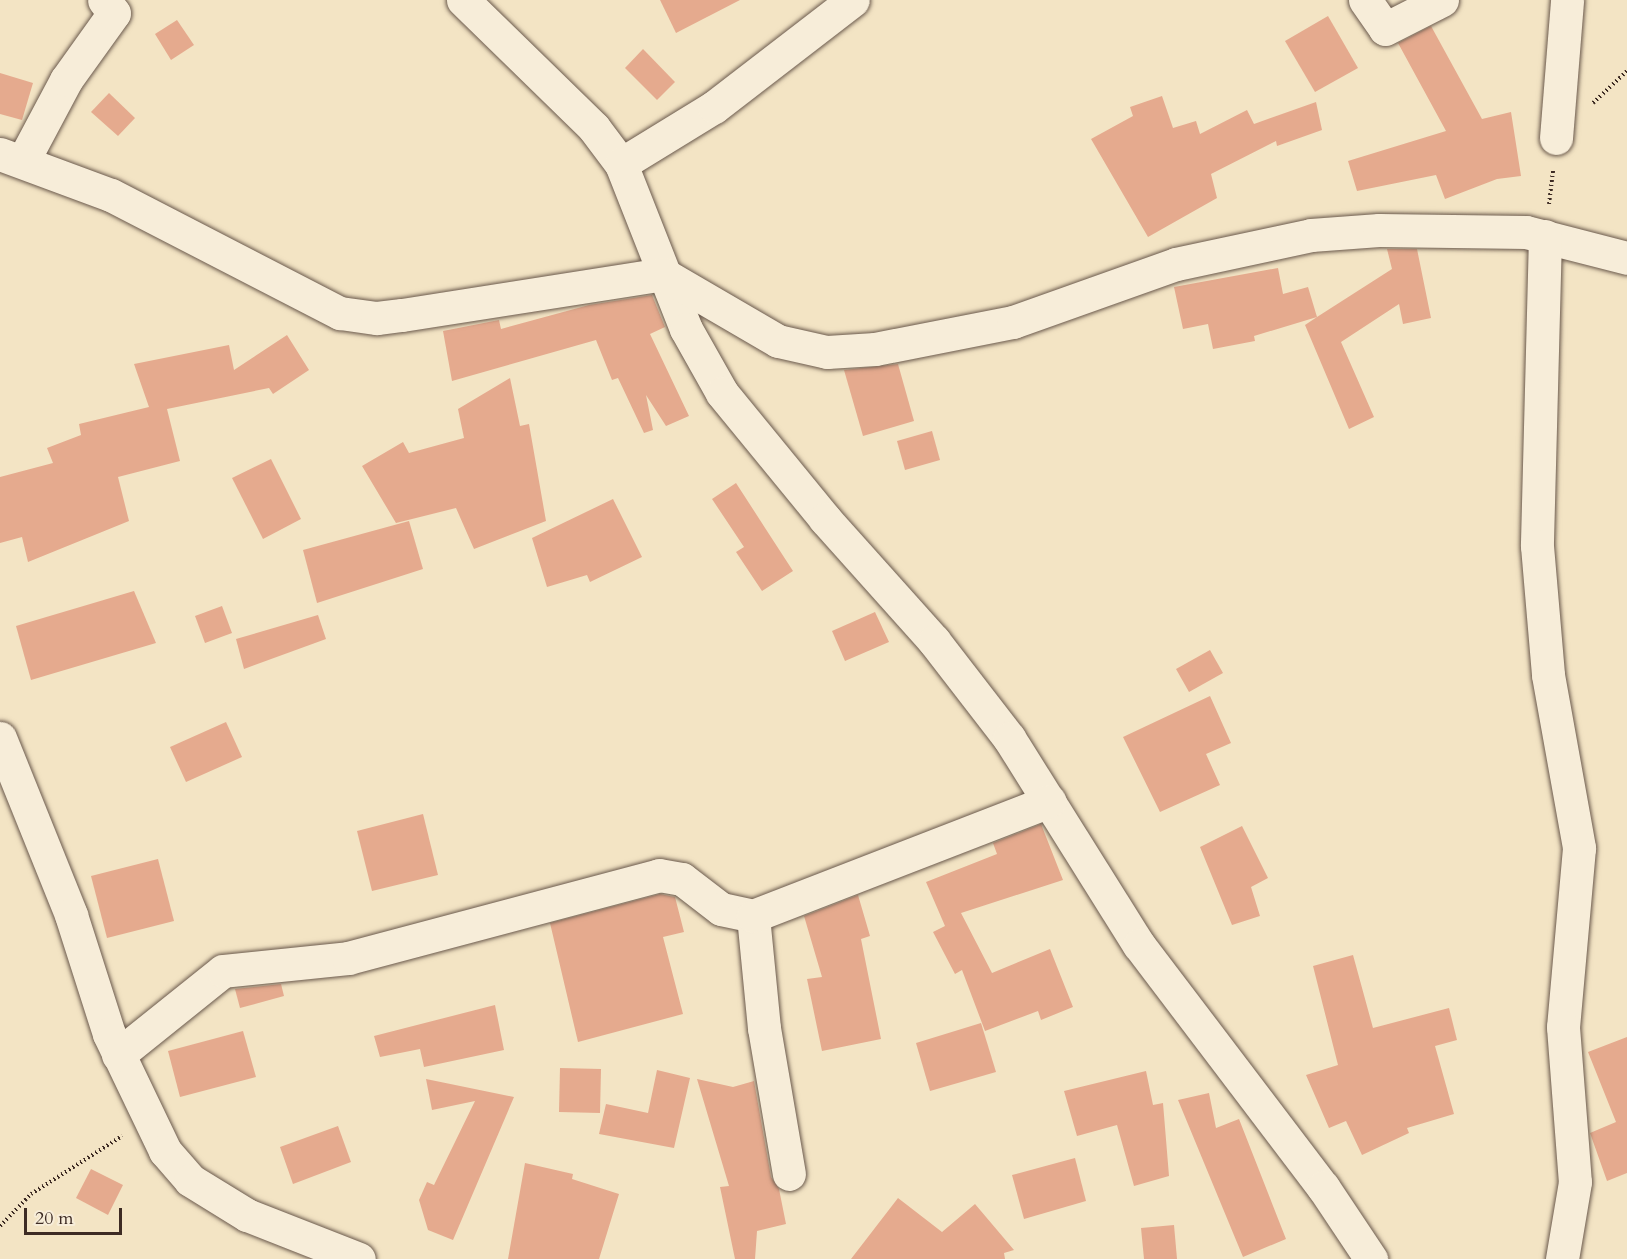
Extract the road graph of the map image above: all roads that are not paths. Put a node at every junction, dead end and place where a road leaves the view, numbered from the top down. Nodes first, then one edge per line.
1 (104, 0) edge
2 (463, 0) edge
3 (853, 0) edge
4 (1365, 0) edge
5 (1442, 0) edge
6 (1567, 0) edge
7 (1556, 138) dead end
8 (11, 157) edge
9 (621, 164) junction
10 (1545, 236) junction
11 (1627, 258) edge
12 (663, 274) junction
13 (0, 738) edge
14 (1050, 801) junction
15 (753, 916) junction
16 (118, 1055) junction
17 (789, 1174) dead end
18 (359, 1259) edge
19 (1371, 1259) edge
20 (1562, 1259) edge

1 - 8 street
2 - 9 street
3 - 9 street
4 - 5 street
6 - 7 street
8 - 12 street
9 - 12 street
10 - 11 street
10 - 12 street
10 - 20 street
12 - 14 street
13 - 16 street
14 - 15 street
14 - 19 street
15 - 16 street
15 - 17 street
16 - 18 street

